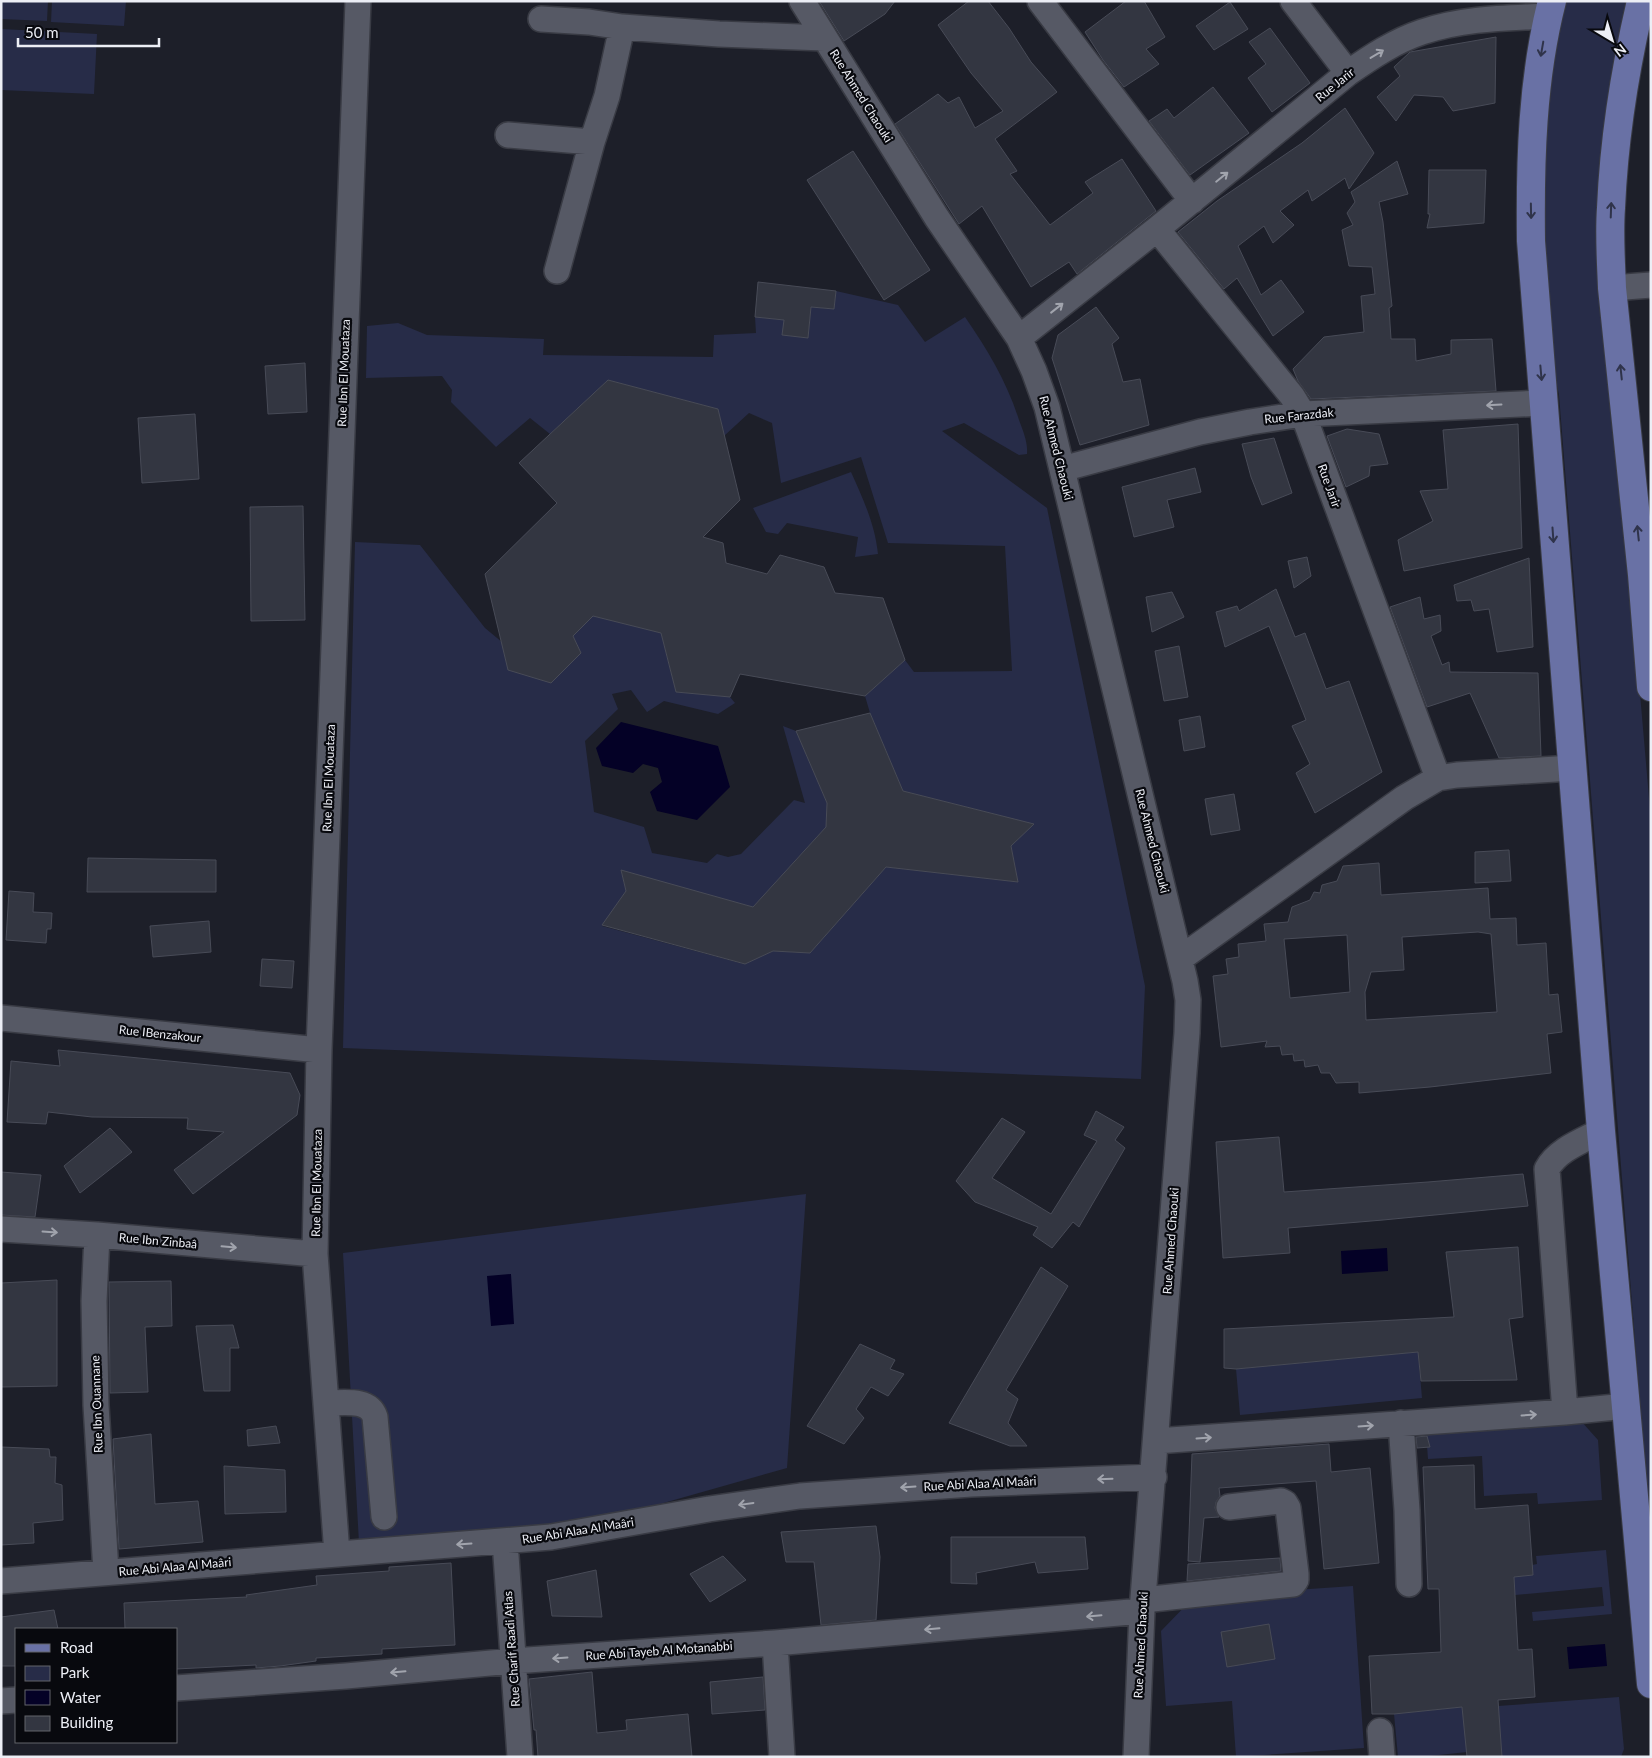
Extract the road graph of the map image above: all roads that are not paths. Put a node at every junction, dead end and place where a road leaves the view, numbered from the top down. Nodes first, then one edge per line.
1 (358, 1) edge
2 (802, 1) edge
3 (1040, 1) edge
4 (1293, 1) edge
5 (1641, 1) edge
6 (1550, 9) edge
7 (588, 12) edge
8 (541, 19) dead end
9 (622, 27) junction
10 (825, 38) junction
11 (1348, 73) junction
12 (508, 135) dead end
13 (592, 142) junction
14 (1192, 201) junction
15 (1157, 229) junction
16 (557, 271) dead end
17 (1651, 285) edge
18 (1612, 288) junction
19 (1018, 338) junction
20 (1543, 403) junction
21 (1302, 414) junction
22 (1062, 469) junction
23 (1646, 575) edge
24 (1651, 687) edge
25 (1572, 768) junction
26 (1438, 778) junction
27 (1181, 958) junction
28 (1, 1018) edge
29 (319, 1050) junction
30 (1601, 1131) junction
31 (1, 1230) edge
32 (97, 1235) junction
33 (315, 1254) junction
34 (326, 1404) junction
35 (1626, 1406) junction
36 (1565, 1412) junction
37 (1401, 1423) junction
38 (1156, 1441) junction
39 (1154, 1477) junction
40 (1229, 1507) dead end
41 (384, 1517) dead end
42 (505, 1541) junction
43 (337, 1554) junction
44 (106, 1572) junction
45 (1, 1581) edge
46 (1409, 1584) dead end
47 (1143, 1605) junction
48 (776, 1643) junction
49 (513, 1661) junction
50 (1651, 1684) edge
51 (178, 1688) edge
52 (15, 1700) edge
53 (1, 1701) edge
54 (1380, 1731) dead end
55 (520, 1757) edge
56 (782, 1757) edge
57 (1136, 1757) edge
58 (1382, 1757) edge

1 - 29 street, Rue Ibn El Mouataza
2 - 10 street, Rue Ahmed Chaouki
3 - 14 street
4 - 11 street
18 -> 5 main road
11 -> 6 street, Rue Jarir
6 -> 20 main road
7 - 8 street
7 - 9 street
9 - 10 street
9 - 13 street
10 - 19 street, Rue Ahmed Chaouki
14 -> 11 street, Rue Jarir
12 - 13 street
13 - 16 street
14 - 15 street, Rue Jarir
19 -> 15 street, Rue Jarir
15 - 21 street, Rue Jarir
17 - 18 street
23 -> 18 main road
19 - 22 street, Rue Ahmed Chaouki
20 -> 21 street, Rue Farazdak
20 -> 25 main road
21 - 22 street, Rue Farazdak
21 - 26 street, Rue Jarir
22 - 27 street, Rue Ahmed Chaouki
23 - 24 main road
25 - 26 street
25 - 30 main road
26 - 27 street
27 - 38 street, Rue Ahmed Chaouki
28 - 29 street, Rue IBenzakour
29 - 33 street, Rue Ibn El Mouataza
30 - 35 main road
30 - 36 street
31 -> 32 street, Rue Ibn Zinbaâ
32 -> 33 street, Rue Ibn Zinbaâ
32 - 44 street, Rue Ibn Ouannane
33 - 34 street, Rue Ibn El Mouataza
34 - 41 street
34 - 43 street, Rue Ibn El Mouataza
35 - 36 street
35 - 50 main road
37 -> 36 street
38 -> 37 street
37 - 46 street
38 - 39 street, Rue Ahmed Chaouki
39 -> 42 street, Rue Abi Alaa Al Maâri
39 - 47 street, Rue Ahmed Chaouki
40 - 47 street, Rue Abi Tayeb Al Motanabbi
42 -> 43 street, Rue Abi Alaa Al Maâri
42 - 49 street, Rue Charif Raadi Atlas
43 - 44 street, Rue Abi Alaa Al Maâri
44 - 45 street, Rue Abi Alaa Al Maâri
47 -> 48 street, Rue Abi Tayeb Al Motanabbi
47 - 57 street, Rue Ahmed Chaouki
48 -> 49 street, Rue Abi Tayeb Al Motanabbi
48 - 56 street
49 -> 51 street, Rue Abi Tayeb Al Motanabbi
49 - 55 street, Rue Charif Raadi Atlas
52 - 53 street
54 - 58 street

